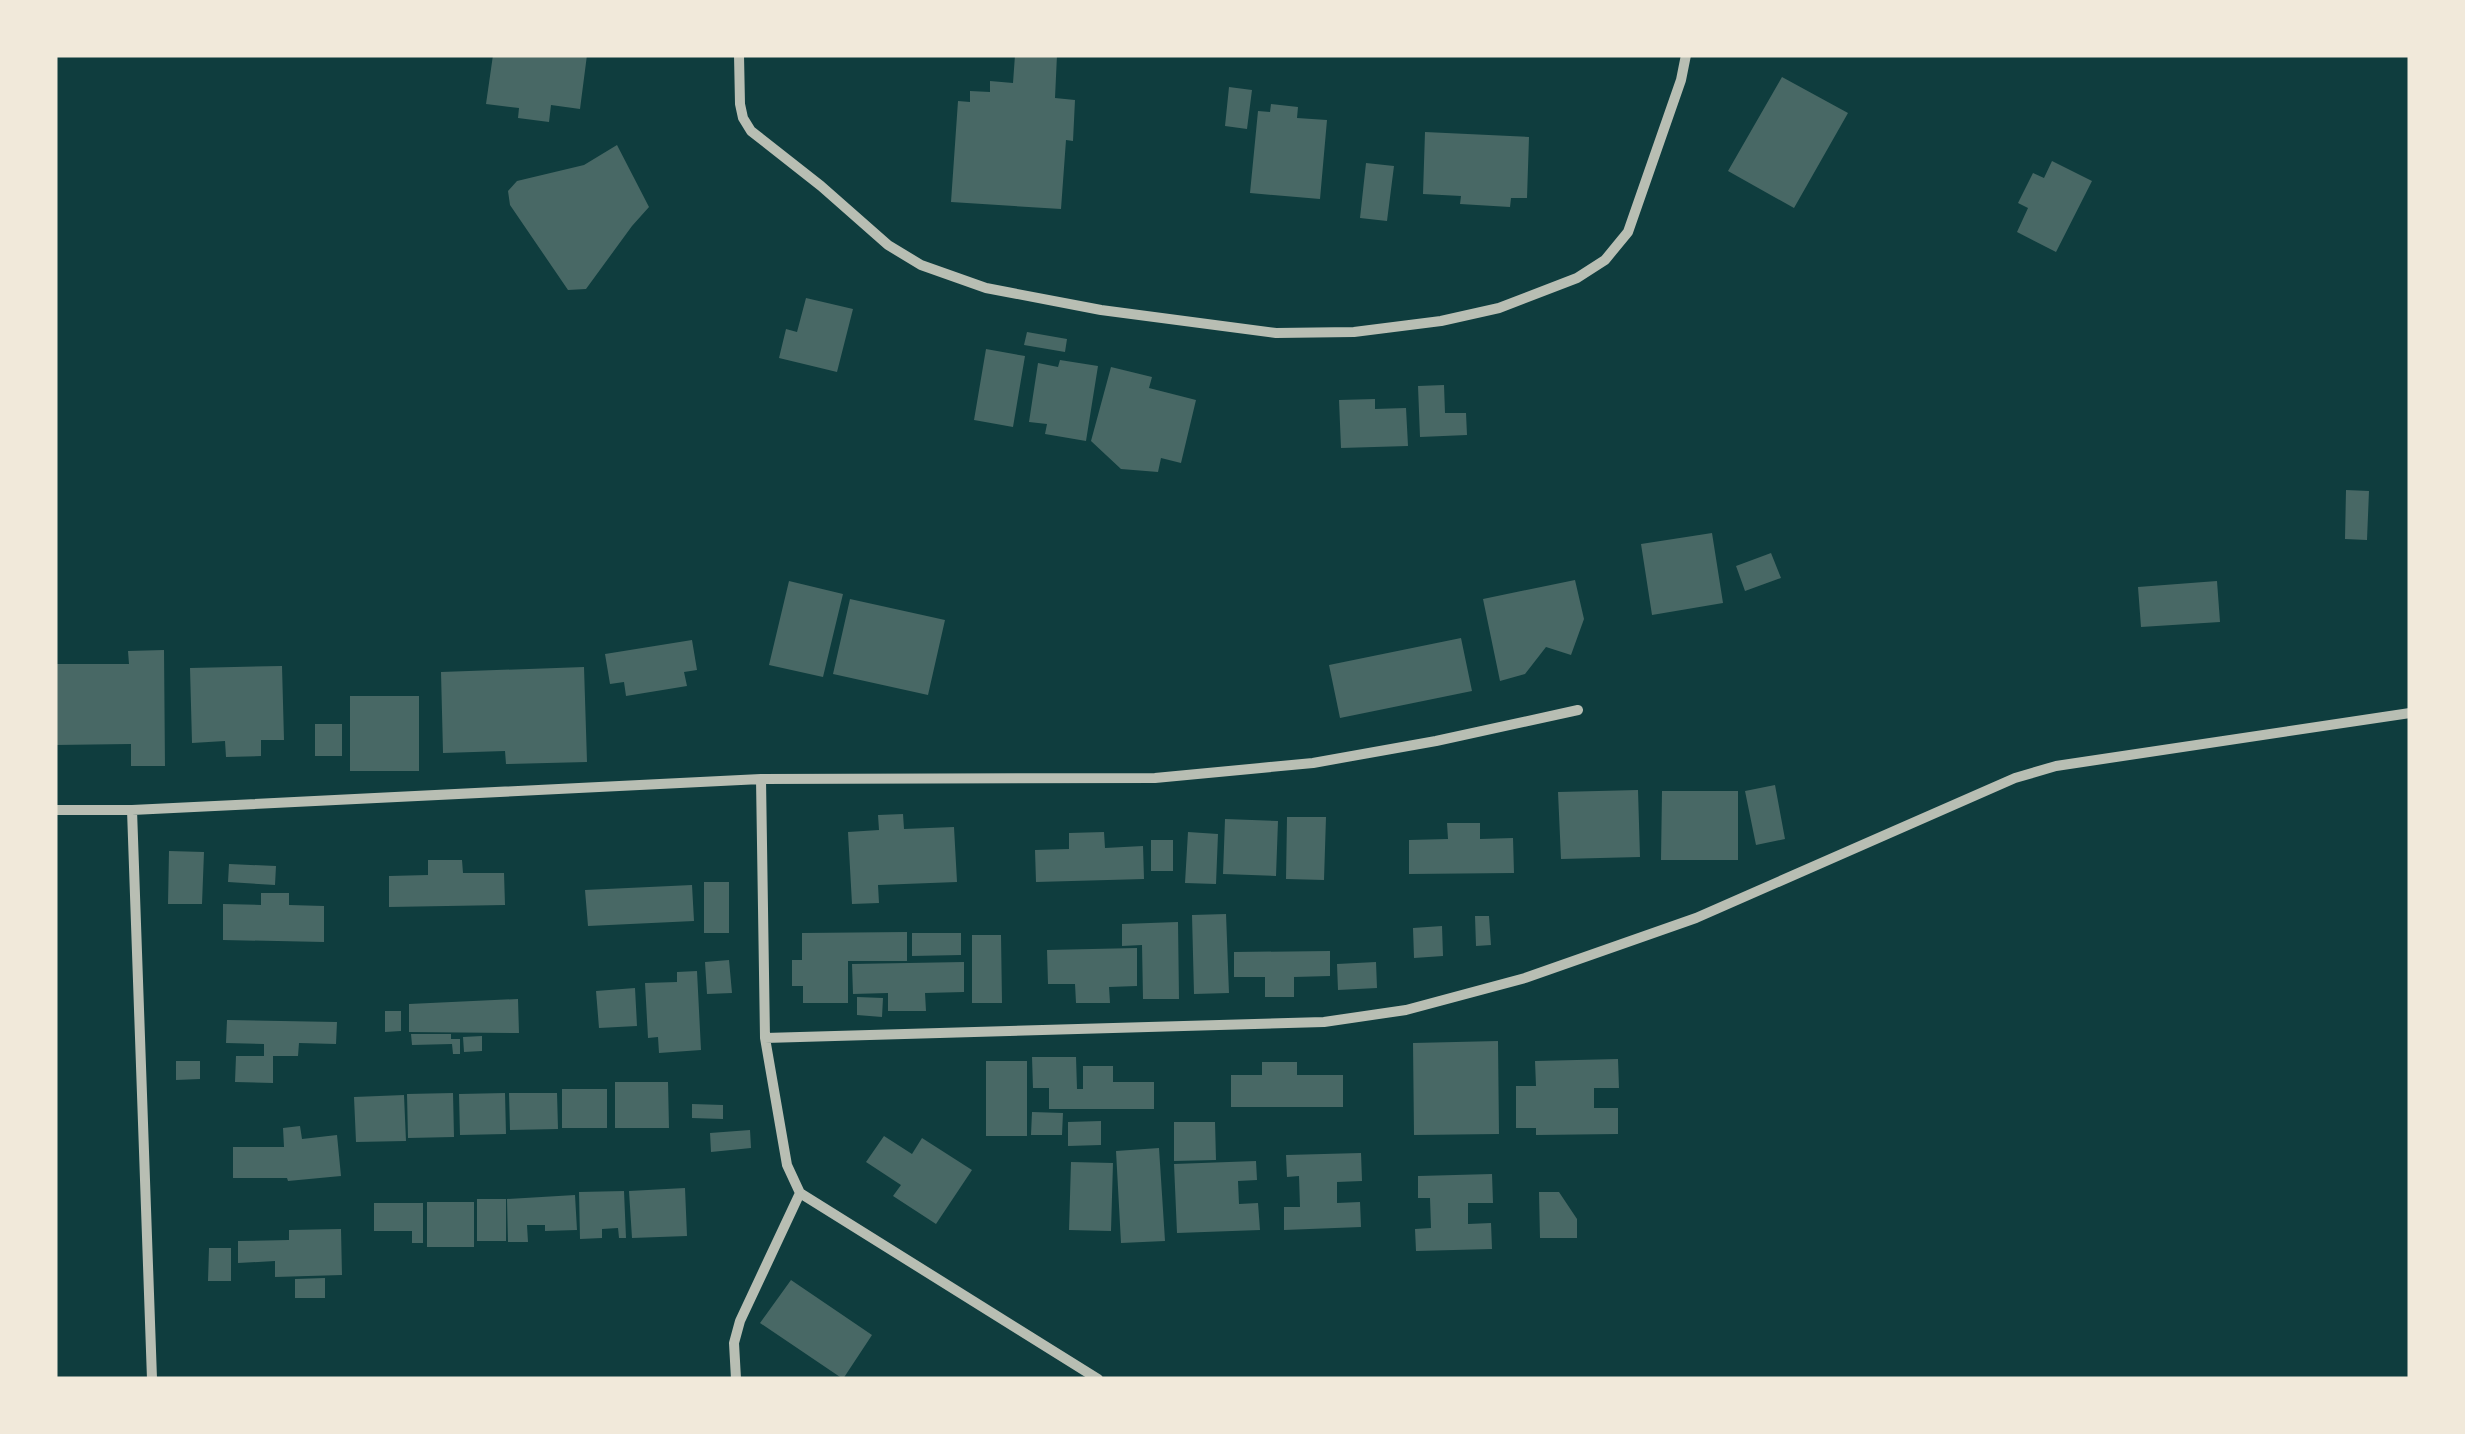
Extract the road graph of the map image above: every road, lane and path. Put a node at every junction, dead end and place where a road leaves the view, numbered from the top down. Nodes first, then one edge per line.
1 (739, 55) edge
2 (1686, 55) edge
3 (1578, 710) dead end
4 (2410, 714) edge
5 (761, 779) junction
6 (55, 810) edge
7 (132, 810) junction
8 (765, 1038) junction
9 (800, 1193) junction
10 (152, 1379) edge
11 (736, 1379) edge
12 (1098, 1379) edge

1 - 2 street
3 - 5 street
4 - 8 street
5 - 7 street
5 - 8 street
6 - 7 street
7 - 10 street
8 - 9 street
9 - 11 street
9 - 12 street

